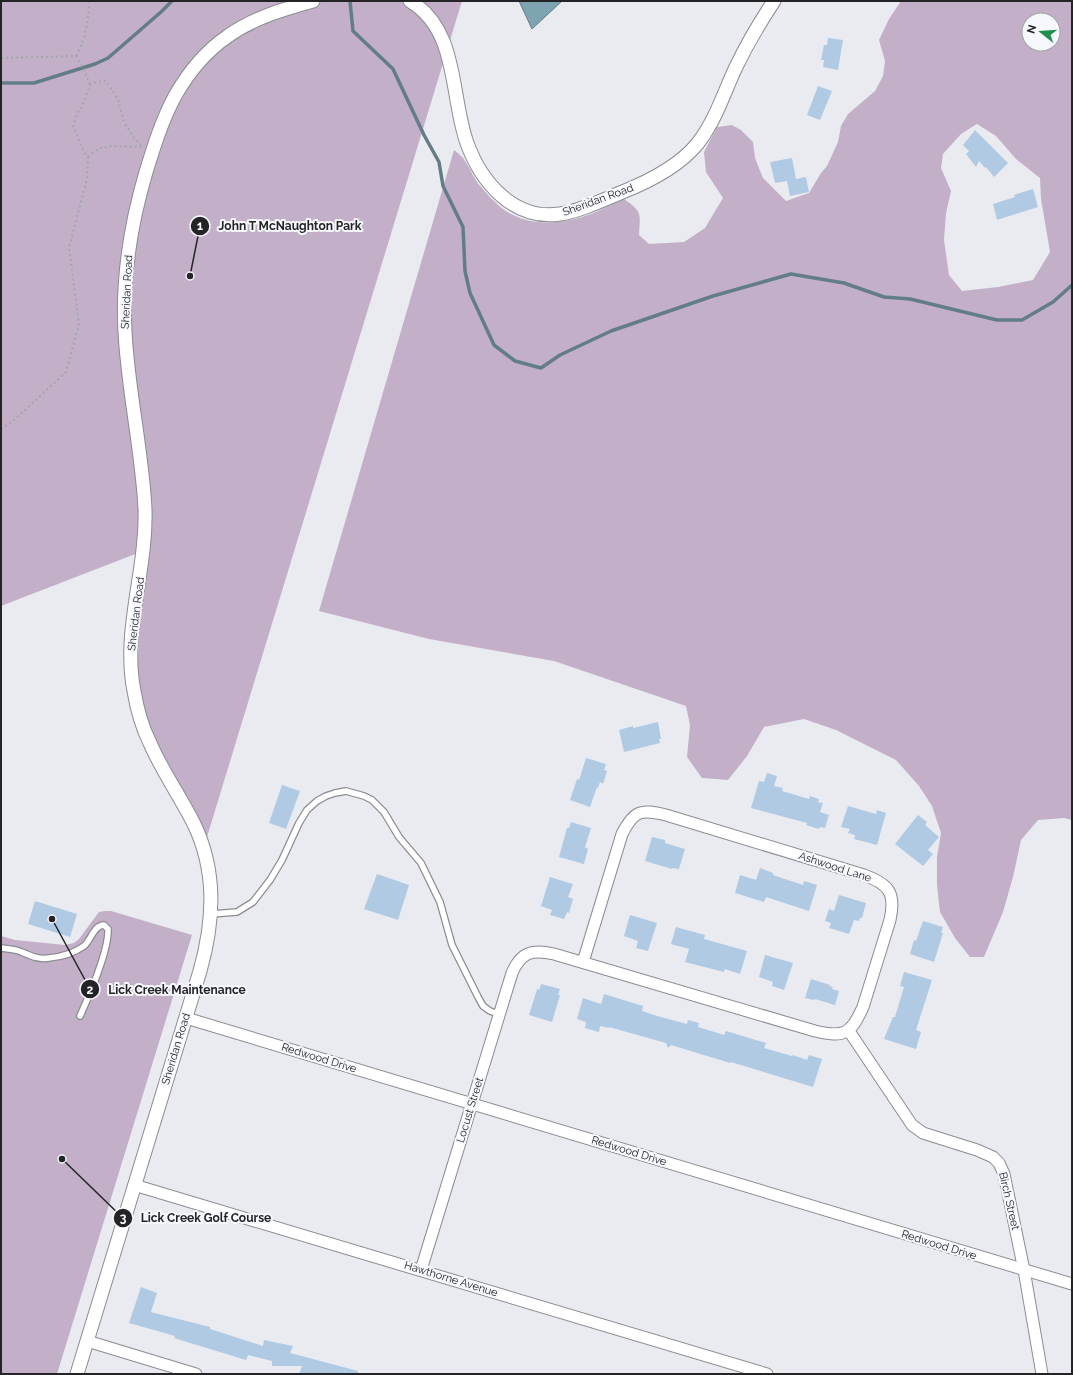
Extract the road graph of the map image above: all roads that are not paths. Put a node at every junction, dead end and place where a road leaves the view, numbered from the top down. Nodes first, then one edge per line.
1 (313, 1) edge
2 (410, 1) edge
3 (774, 1) edge
4 (211, 914) junction
5 (1, 948) edge
6 (583, 962) junction
7 (499, 1014) junction
8 (80, 1016) dead end
9 (186, 1018) junction
10 (849, 1031) junction
11 (472, 1104) junction
12 (134, 1185) junction
13 (421, 1270) junction
14 (1024, 1270) junction
15 (1072, 1284) edge
16 (87, 1341) junction
17 (77, 1374) edge
18 (196, 1374) edge
19 (767, 1374) edge
20 (1042, 1374) edge

1 - 4 street, Sheridan Road
2 - 3 street, Sheridan Road
4 - 7 lane
4 - 9 street, Sheridan Road
5 - 8 lane
6 - 7 street, Locust Street
6 - 10 street
6 - 10 street, Ashwood Lane
7 - 11 street, Locust Street
9 - 11 street, Redwood Drive
9 - 12 street, Sheridan Road
10 - 14 street, Birch Street
11 - 13 street, Locust Street
11 - 14 street, Redwood Drive
12 - 13 street, Hawthorne Avenue
12 - 16 street, Sheridan Road
13 - 19 street, Hawthorne Avenue
14 - 15 street, Redwood Drive
14 - 20 street, Birch Street
16 - 17 street, Sheridan Road
16 - 18 street

